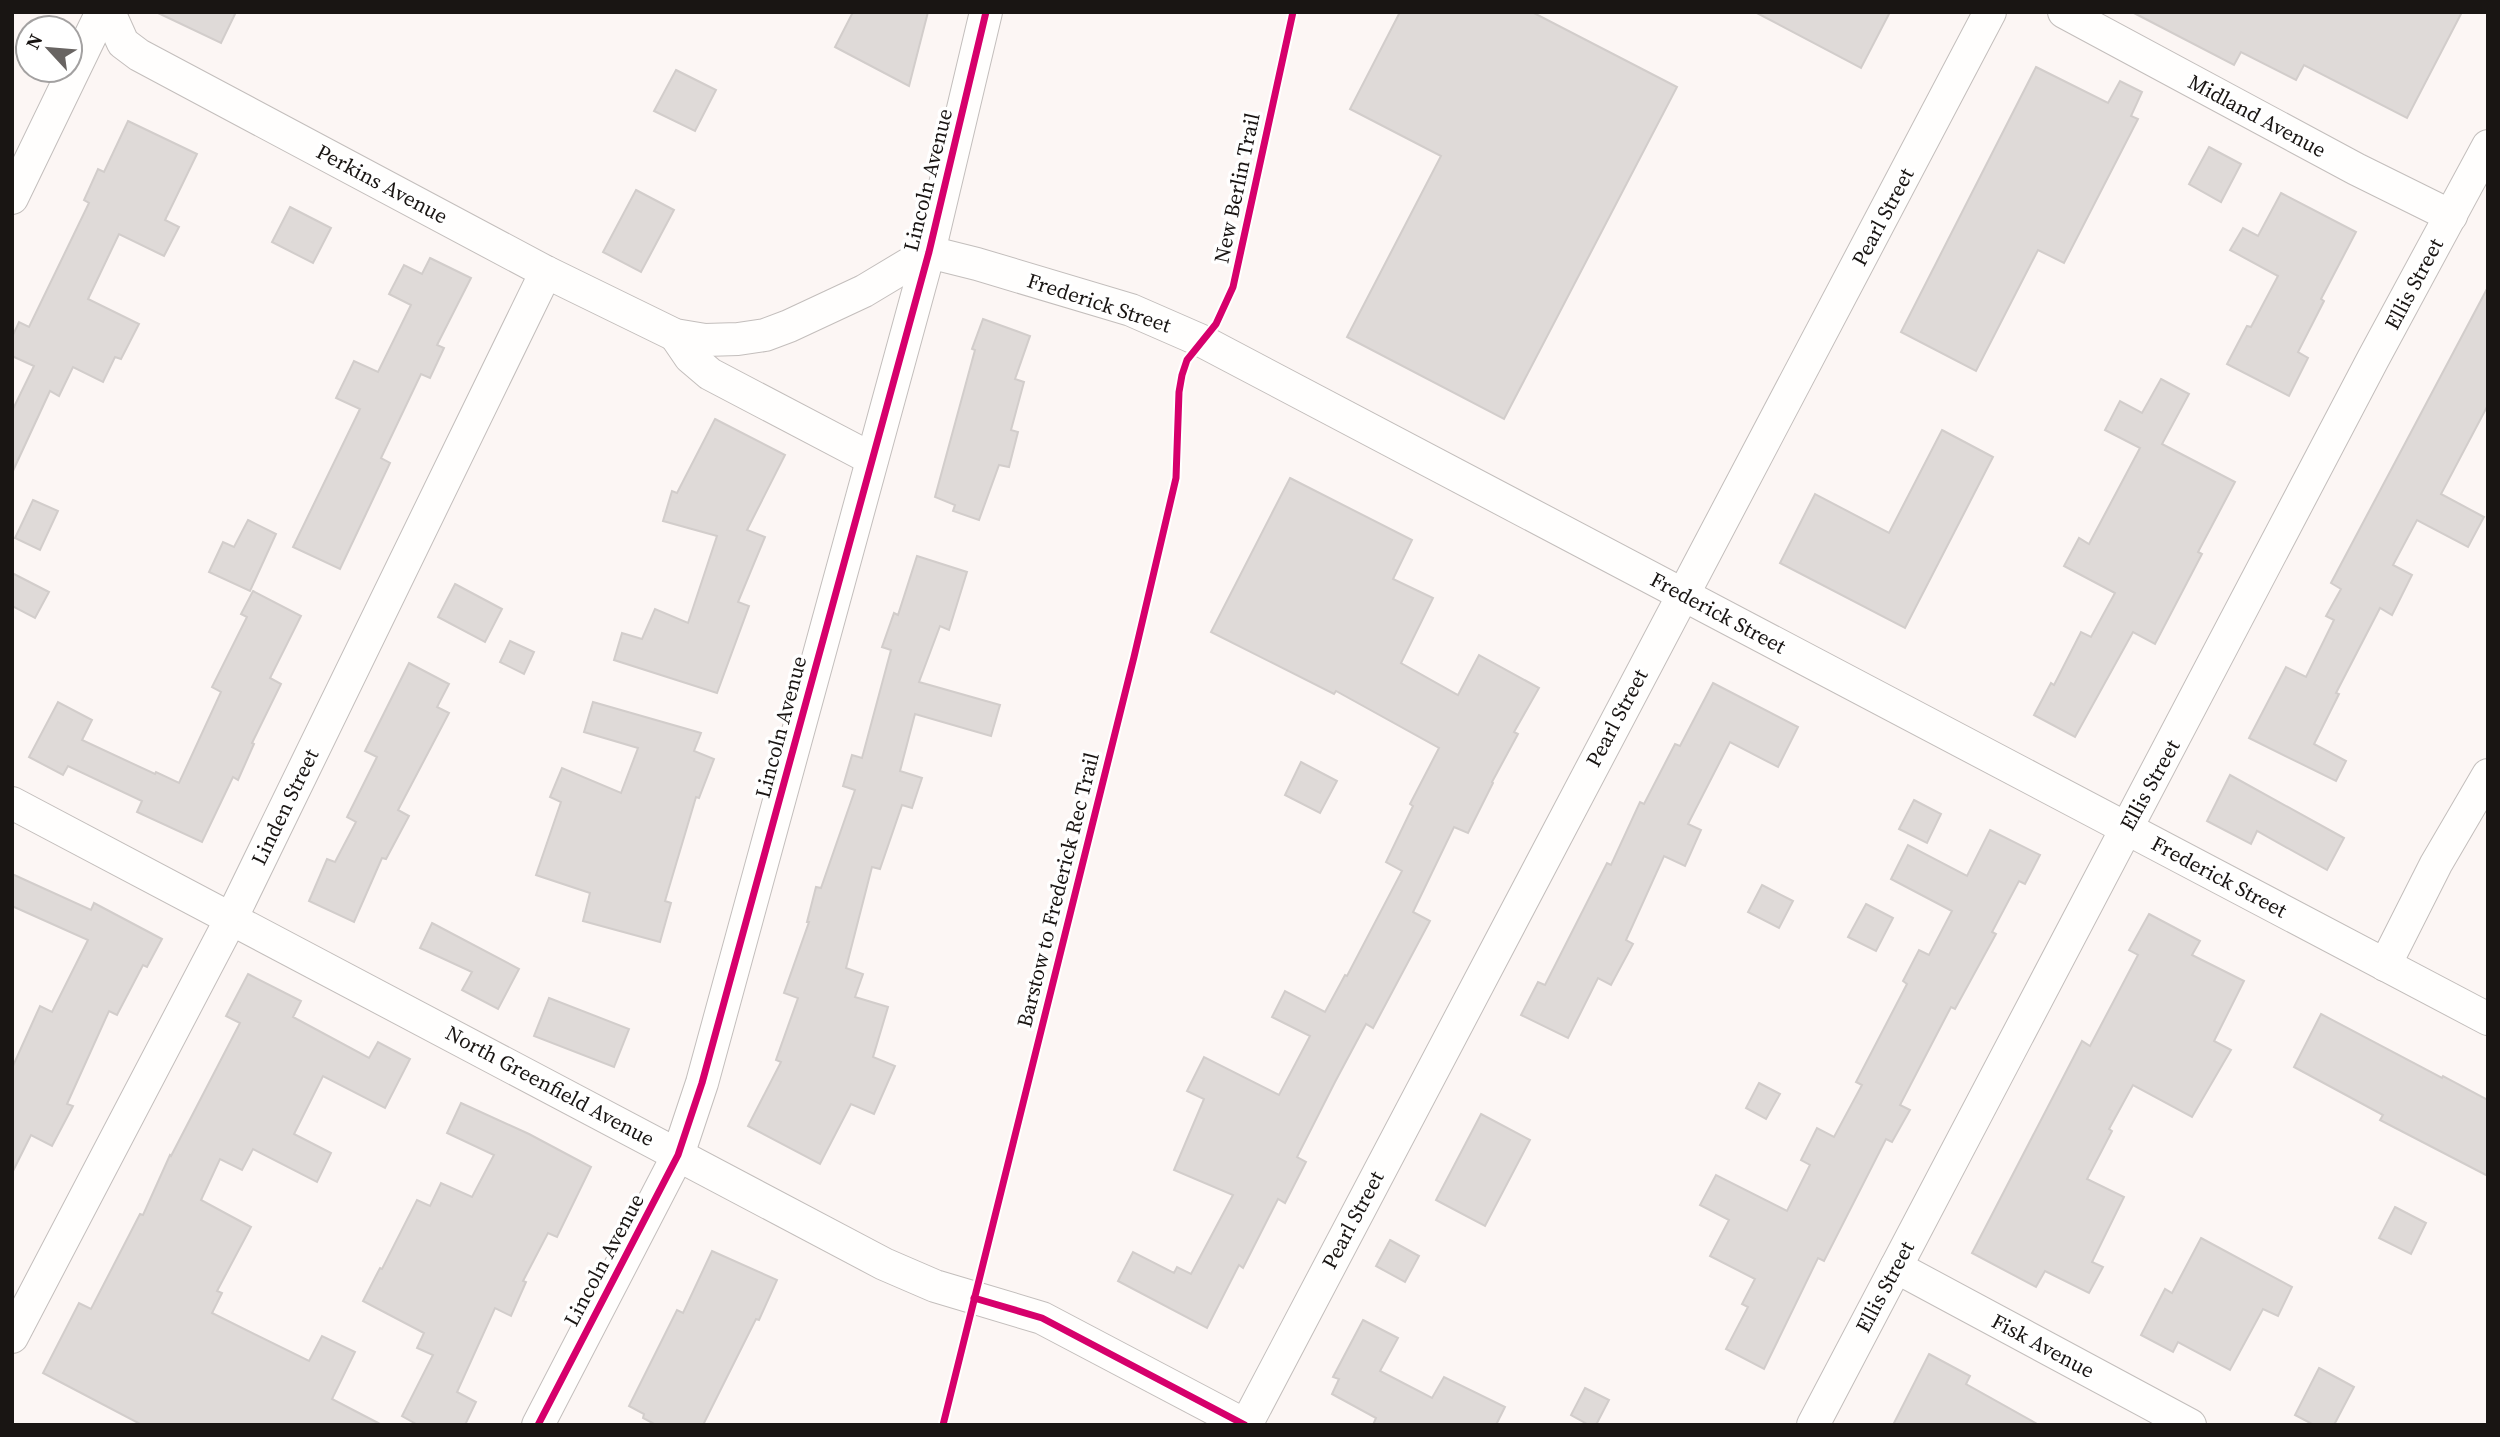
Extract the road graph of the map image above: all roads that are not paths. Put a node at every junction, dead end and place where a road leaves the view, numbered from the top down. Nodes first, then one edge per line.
1 (102, 12) edge
2 (109, 12) edge
3 (986, 12) edge
4 (1990, 12) edge
5 (2064, 12) edge
6 (2488, 146) edge
7 (12, 198) edge
8 (2451, 216) junction
9 (929, 252) junction
10 (546, 272) junction
11 (675, 335) junction
12 (872, 459) junction
13 (1682, 594) junction
14 (2488, 775) edge
15 (12, 803) edge
16 (2126, 828) junction
17 (232, 918) junction
18 (2385, 965) junction
19 (2488, 1019) edge
20 (678, 1155) junction
21 (1895, 1267) junction
22 (12, 1337) edge
23 (538, 1425) edge
24 (1246, 1425) edge
25 (1813, 1425) edge
26 (2190, 1425) edge

1 - 7 street
2 - 10 street, Perkins Avenue
3 - 9 street, Lincoln Avenue
4 - 13 street, Pearl Street
5 - 8 street, Midland Avenue
6 - 8 street, Ellis Street
8 - 16 street, Ellis Street
9 - 11 street, Perkins Avenue
9 - 12 street, Lincoln Avenue
9 - 13 street, Frederick Street
10 - 11 street, Perkins Avenue
10 - 17 street, Linden Street
11 - 12 street, Perkins Avenue
12 - 20 street, Lincoln Avenue
13 - 16 street, Frederick Street
13 - 24 street, Pearl Street
14 - 18 street
15 - 17 street, North Greenfield Avenue
16 - 18 street, Frederick Street
16 - 21 street, Ellis Street
17 - 20 street, North Greenfield Avenue
17 - 22 street, Linden Street
18 - 19 street, Frederick Street
20 - 23 street, Lincoln Avenue
20 - 24 street, North Greenfield Avenue
21 - 25 street, Ellis Street
21 - 26 street, Fisk Avenue

